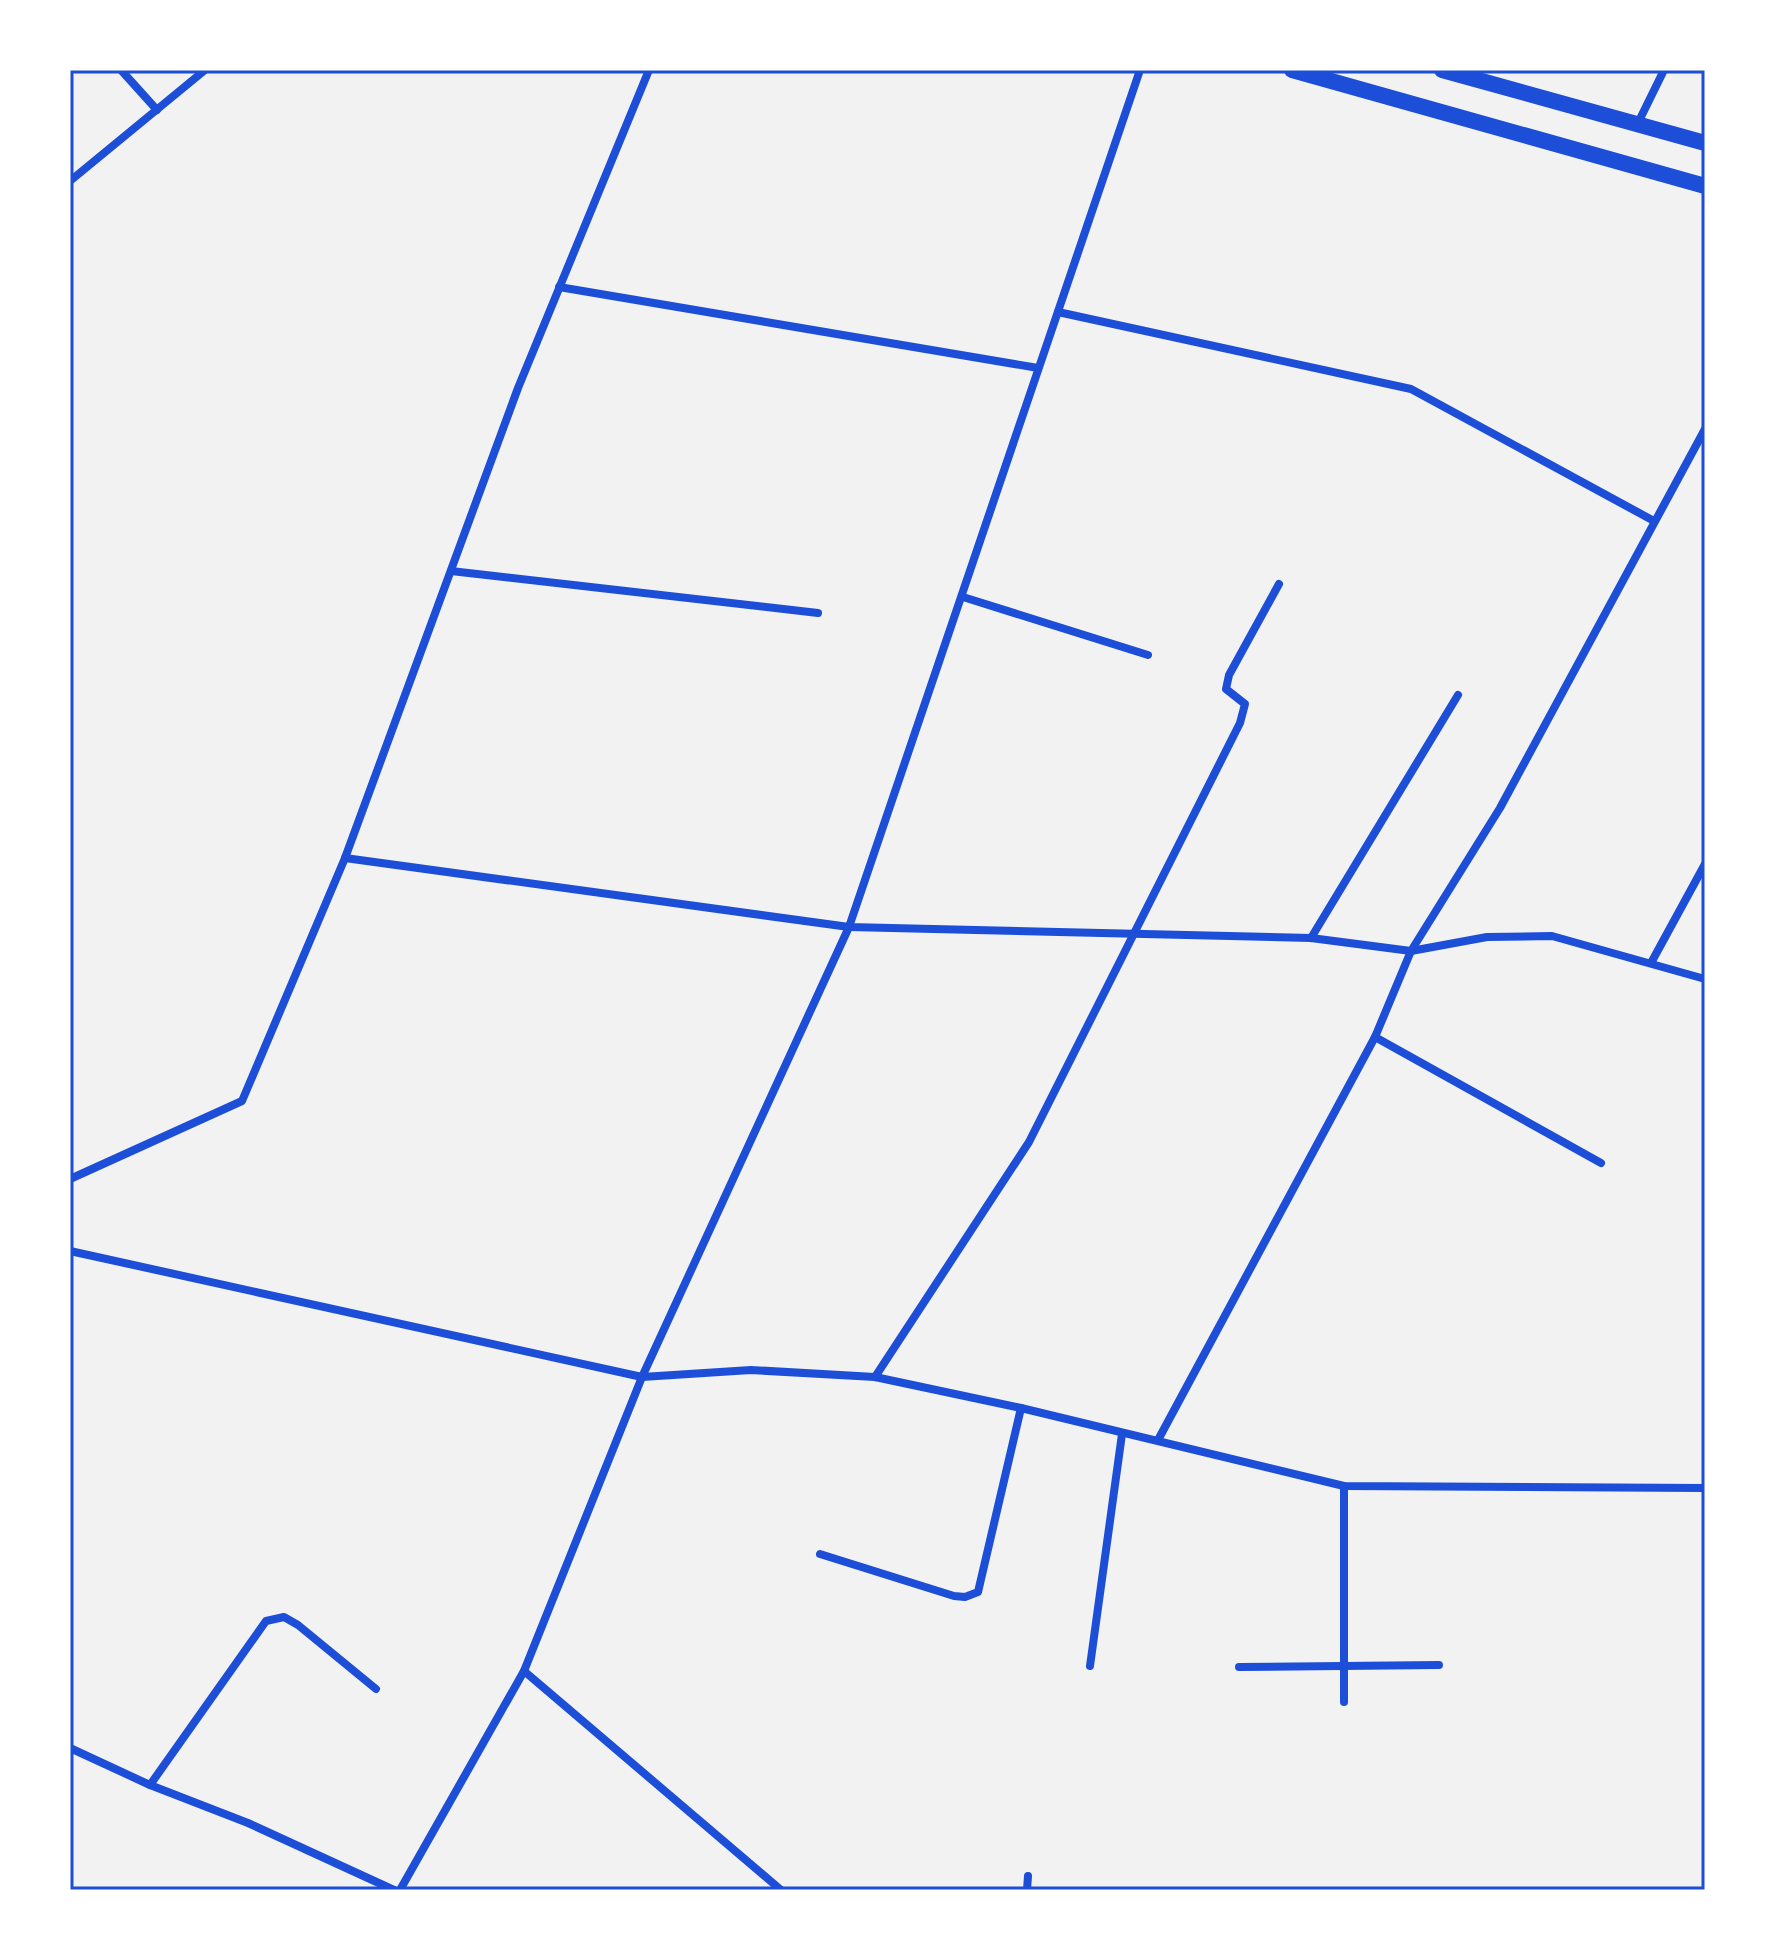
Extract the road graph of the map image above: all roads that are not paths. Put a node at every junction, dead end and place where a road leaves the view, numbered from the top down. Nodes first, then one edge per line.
1 (121, 70) edge
2 (205, 70) edge
3 (649, 70) edge
4 (1140, 70) edge
5 (1292, 70) edge
6 (1442, 70) edge
7 (1664, 70) edge
8 (157, 110) junction
9 (1638, 124) junction
10 (1705, 143) edge
11 (70, 181) edge
12 (1705, 186) edge
13 (559, 287) junction
14 (1058, 312) junction
15 (1038, 368) junction
16 (1705, 429) edge
17 (1654, 521) junction
18 (451, 571) junction
19 (1279, 584) dead end
20 (963, 597) junction
21 (818, 613) dead end
22 (1148, 655) dead end
23 (1458, 695) dead end
24 (345, 858) junction
25 (1705, 864) edge
26 (849, 927) junction
27 (1134, 933) junction
28 (1311, 938) junction
29 (1411, 951) junction
30 (1651, 963) junction
31 (1705, 979) edge
32 (1375, 1037) junction
33 (1601, 1163) dead end
34 (70, 1179) edge
35 (70, 1251) edge
36 (642, 1377) junction
37 (875, 1377) junction
38 (1021, 1408) junction
39 (1122, 1434) junction
40 (1158, 1440) junction
41 (1344, 1486) junction
42 (1705, 1488) edge
43 (820, 1554) dead end
44 (1439, 1665) dead end
45 (1090, 1666) dead end
46 (1239, 1667) dead end
47 (1344, 1668) junction
48 (524, 1671) junction
49 (376, 1689) dead end
50 (1344, 1702) dead end
51 (70, 1748) edge
52 (150, 1785) junction
53 (1028, 1876) dead end
54 (394, 1890) edge
55 (400, 1890) edge
56 (781, 1890) edge
57 (1027, 1890) edge

1 - 8 street
2 - 8 street
3 - 13 street
4 - 14 street
5 - 12 main road
6 - 9 main road
7 - 9 street
8 - 11 street
9 - 10 main road
13 - 15 street
13 - 18 street
14 - 15 street
14 - 17 street
15 - 20 street
16 - 17 street
17 - 29 street
18 - 21 street
18 - 24 street
19 - 27 street
20 - 22 street
20 - 26 street
23 - 28 street
24 - 26 street
24 - 34 street
25 - 30 street
26 - 27 street
26 - 36 street
27 - 28 street
27 - 37 street
28 - 29 street
29 - 30 street
29 - 32 street
30 - 31 street
32 - 33 street
32 - 40 street
35 - 36 street
36 - 37 street
36 - 48 street
37 - 38 street
38 - 39 street
38 - 43 street
39 - 40 street
39 - 45 street
40 - 41 street
41 - 42 street
41 - 47 street
44 - 47 street
46 - 47 street
47 - 50 street
48 - 55 street
48 - 56 street
49 - 52 street
51 - 52 street
52 - 54 street
53 - 57 street

